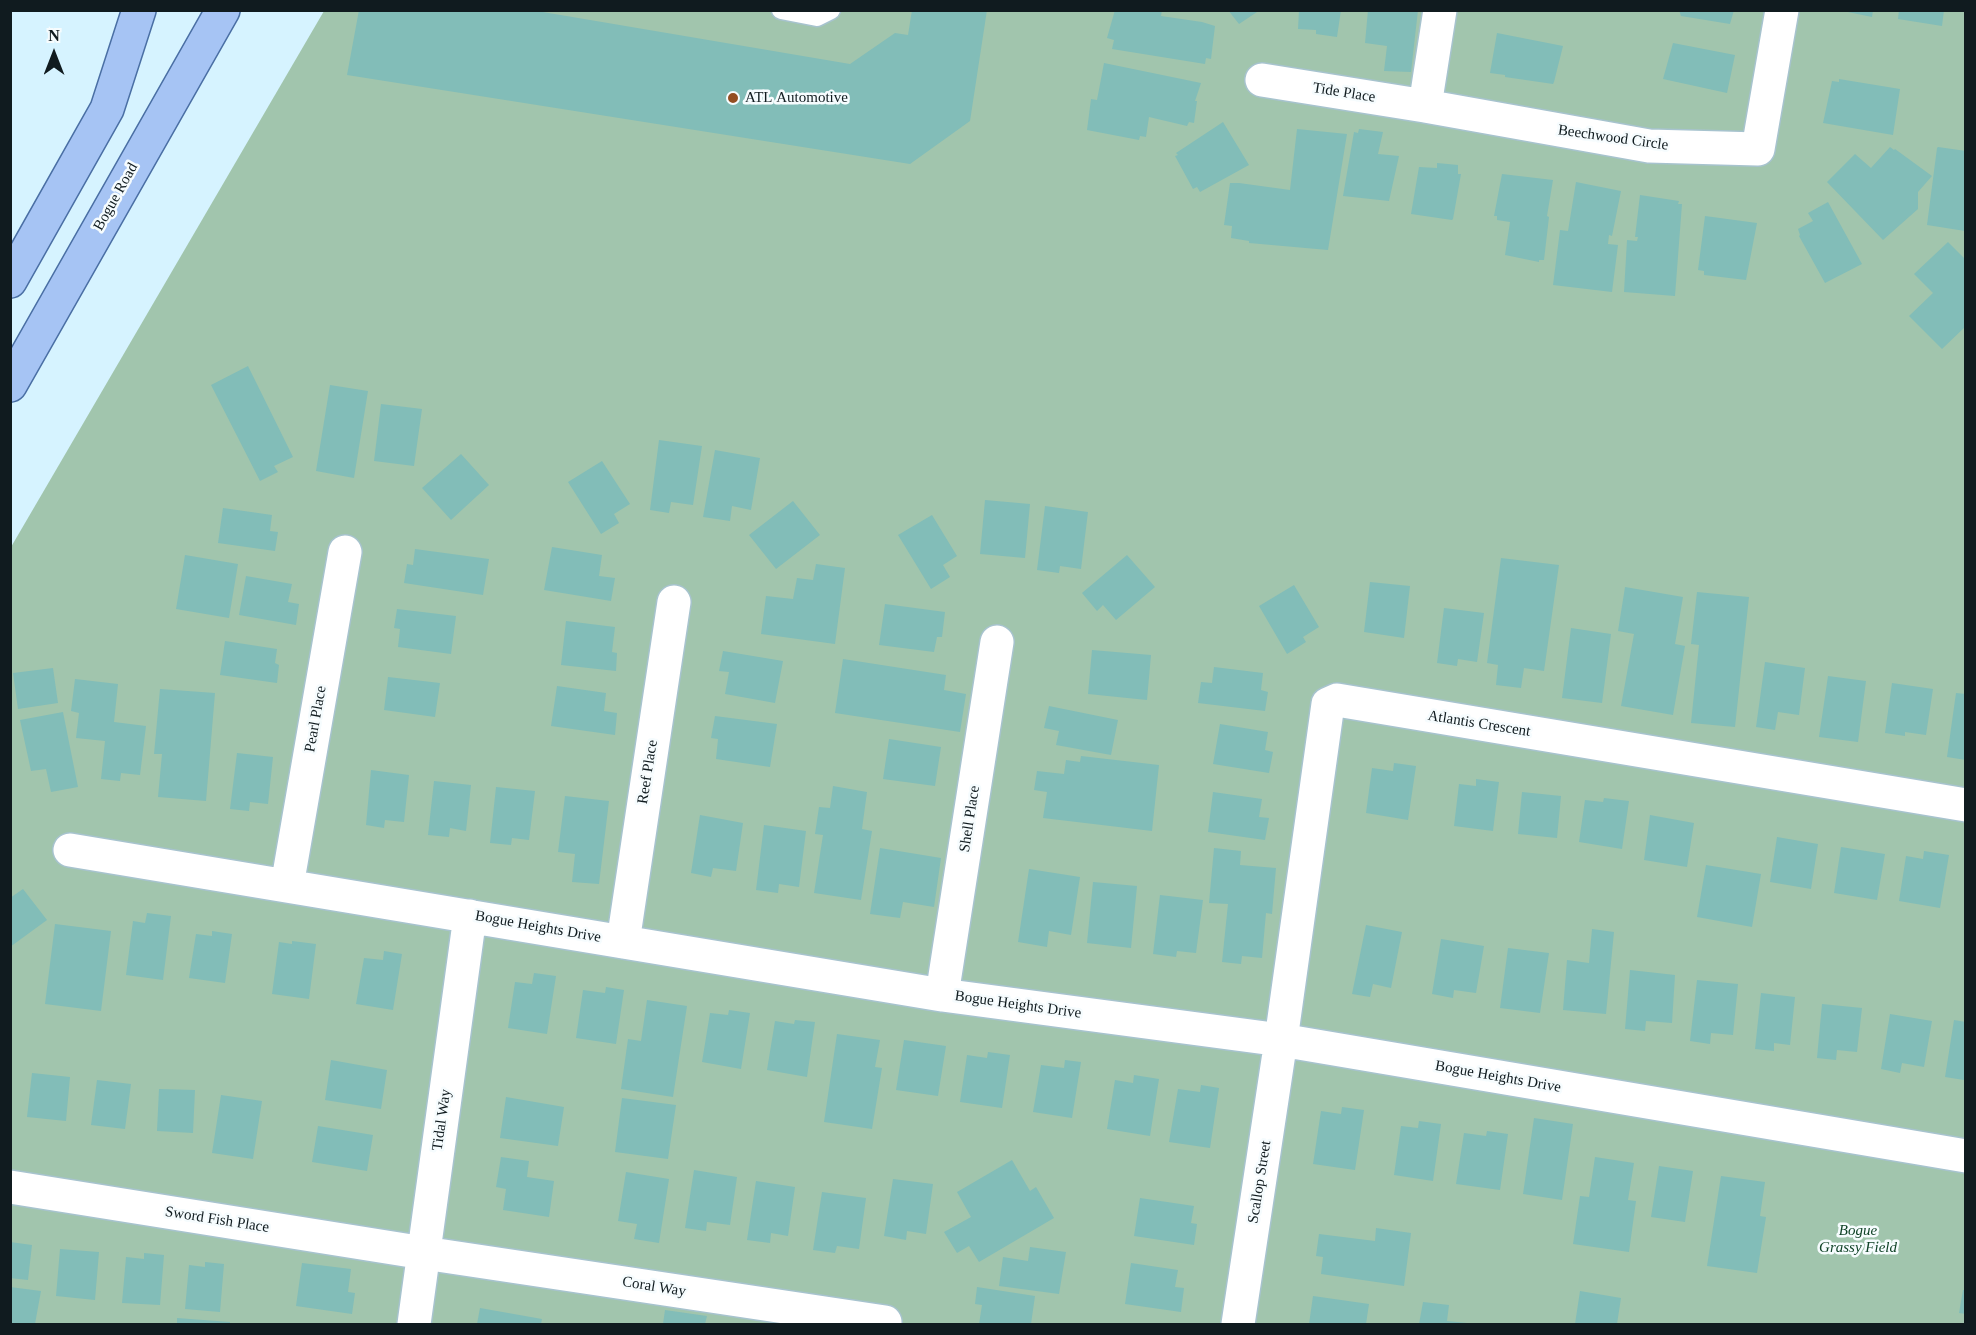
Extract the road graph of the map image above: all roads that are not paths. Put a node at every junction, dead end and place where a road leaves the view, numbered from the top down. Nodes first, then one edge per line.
1 (139, 10) edge
2 (223, 10) edge
3 (781, 10) edge
4 (831, 10) edge
5 (1440, 10) edge
6 (1782, 10) edge
7 (1262, 80) dead end
8 (1425, 106) junction
9 (10, 281) edge
10 (10, 385) edge
11 (345, 552) dead end
12 (674, 602) dead end
13 (997, 642) dead end
14 (1965, 805) edge
15 (70, 850) dead end
16 (287, 886) junction
17 (470, 916) junction
18 (622, 942) junction
19 (942, 995) junction
20 (1281, 1040) junction
21 (1965, 1156) edge
22 (10, 1187) edge
23 (424, 1253) junction
24 (885, 1322) dead end
25 (414, 1324) edge
26 (1238, 1324) edge

1 - 9 main road
2 - 10 main road, Bogue Road
3 - 4 lane
5 - 8 street
6 - 8 street, Beechwood Circle
7 - 8 street, Tide Place
11 - 16 street, Pearl Place
12 - 18 street, Reef Place
13 - 19 street, Shell Place
14 - 20 street, Atlantis Crescent
15 - 16 street, Bogue Heights Drive
16 - 17 street, Bogue Heights Drive
17 - 18 street, Bogue Heights Drive
17 - 23 street, Tidal Way
18 - 19 street, Bogue Heights Drive
19 - 20 street, Bogue Heights Drive
20 - 21 street, Bogue Heights Drive
20 - 26 street, Scallop Street
22 - 23 street, Sword Fish Place
23 - 24 street, Coral Way
23 - 25 street, Tidal Way

